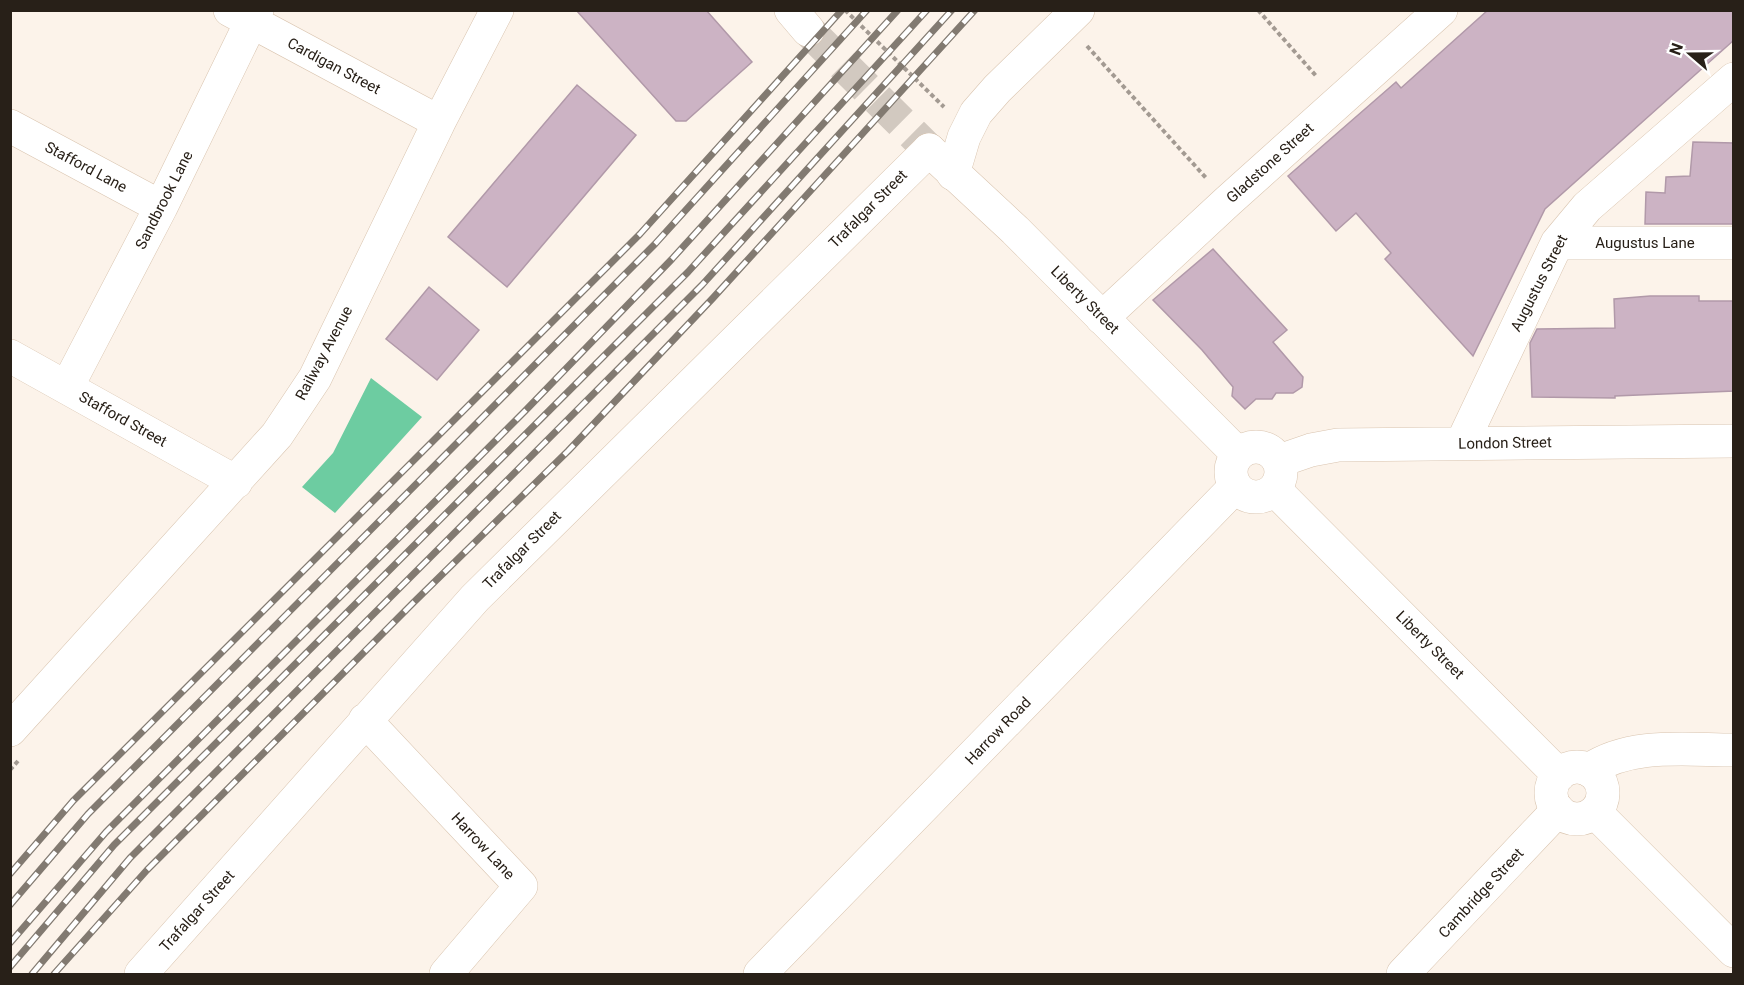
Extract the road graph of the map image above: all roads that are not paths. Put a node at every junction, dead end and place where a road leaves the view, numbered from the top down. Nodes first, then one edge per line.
1 (497, 10) edge
2 (1441, 10) edge
3 (246, 14) edge
4 (1072, 17) edge
5 (1734, 79) edge
6 (439, 122) junction
7 (10, 126) edge
8 (929, 150) joint
9 (953, 174) junction
10 (161, 207) junction
11 (1557, 243) junction
12 (1734, 243) edge
13 (1102, 318) junction
14 (10, 356) edge
15 (67, 387) junction
16 (1734, 441) edge
17 (1462, 443) junction
18 (1238, 454) junction
19 (1277, 475) junction
20 (236, 482) junction
21 (1235, 487) junction
22 (365, 720) junction
23 (10, 730) edge
24 (1734, 750) edge
25 (1574, 772) junction
26 (1558, 810) junction
27 (1595, 812) junction
28 (1734, 951) edge
29 (141, 975) edge
30 (446, 975) edge
31 (760, 975) edge
32 (1403, 975) edge

1 - 6 street, Railway Avenue
2 - 13 street, Gladstone Street
3 - 6 street, Cardigan Street
3 - 10 street, Sandbrook Lane
4 - 9 street
5 - 11 street, Augustus Street
6 - 20 street, Railway Avenue
7 - 10 street, Stafford Lane
8 - 9 street, Liberty Street
8 - 22 street, Trafalgar Street
9 - 13 street, Liberty Street
10 - 15 street, Sandbrook Lane
11 - 12 street, Augustus Lane
11 - 17 street, Augustus Street
13 - 18 street, Liberty Street
14 - 15 street, Stafford Street
15 - 20 street, Stafford Street
16 - 17 street, London Street
17 - 19 street, London Street
18 - 19 street
18 - 21 street
19 - 21 street
19 - 25 street, Liberty Street
20 - 23 street, Railway Avenue
21 - 31 street, Harrow Road
22 - 29 street, Trafalgar Street
22 - 30 street, Harrow Lane
24 - 25 street
25 - 26 street
25 - 27 street
26 - 27 street
26 - 32 street, Cambridge Street
27 - 28 street

